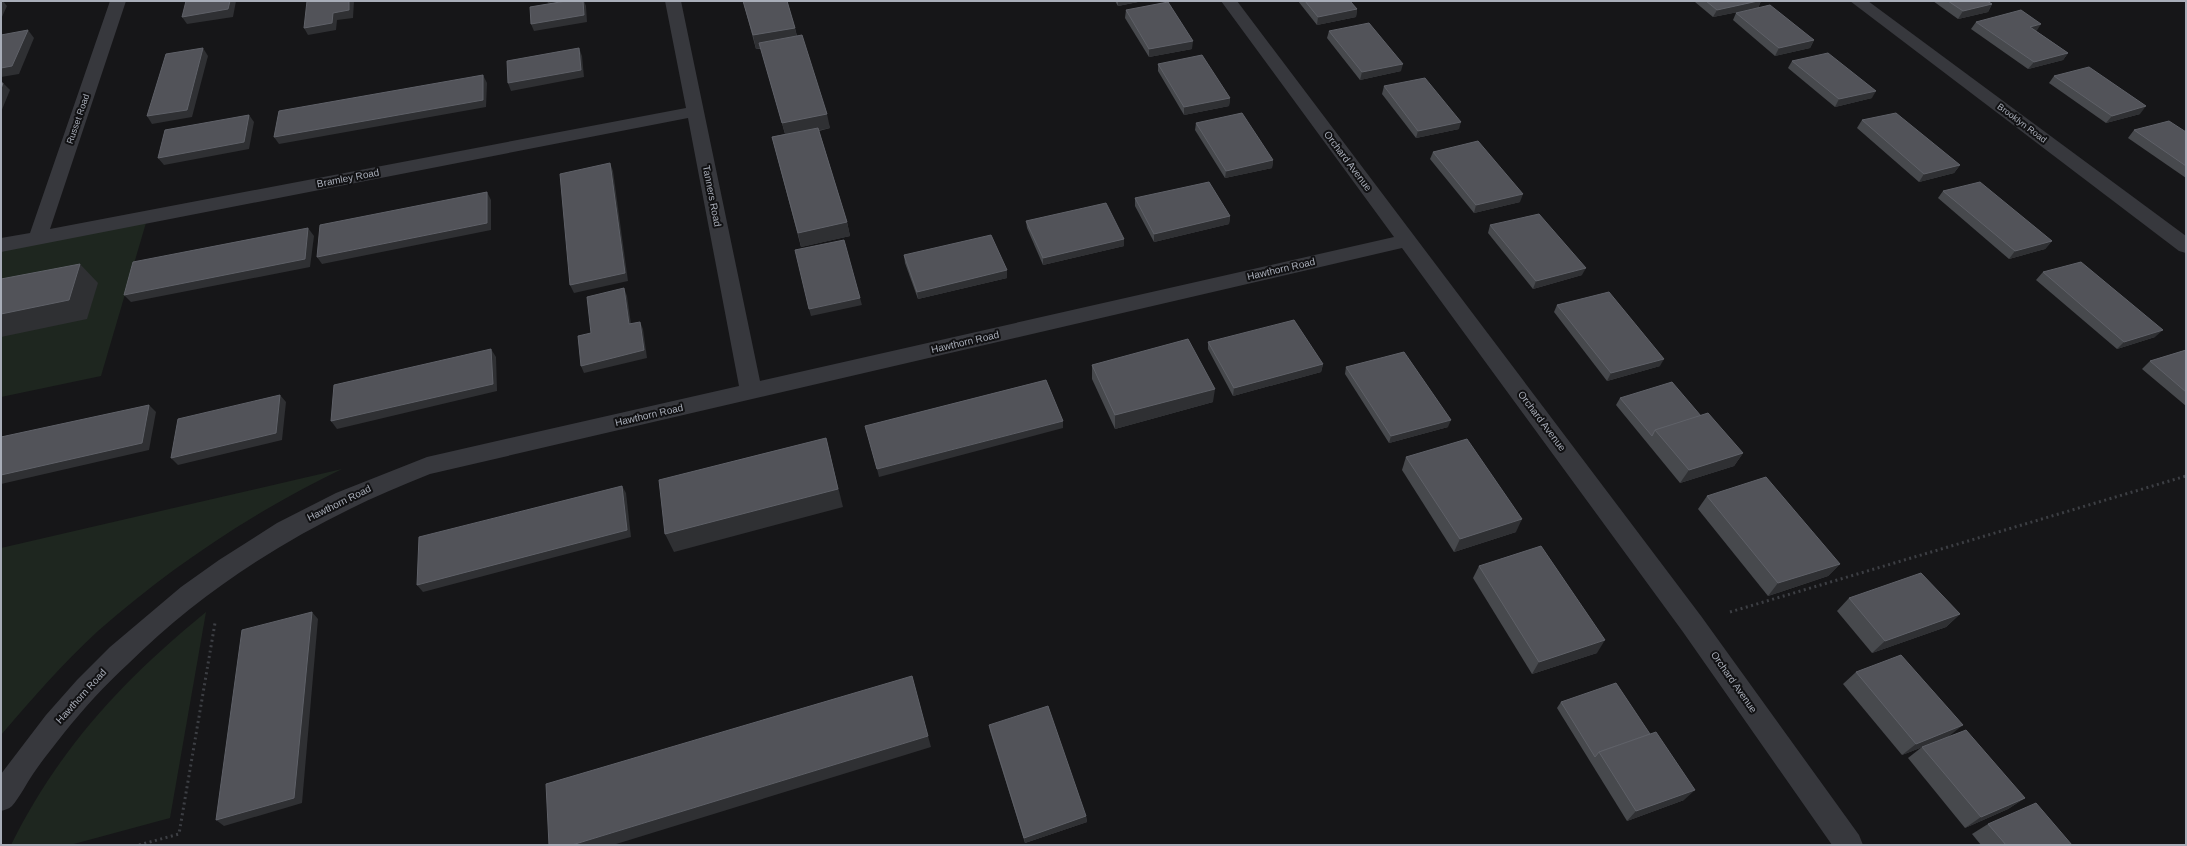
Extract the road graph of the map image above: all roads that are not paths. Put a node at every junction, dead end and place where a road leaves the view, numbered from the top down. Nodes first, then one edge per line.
1 (118, 1) edge
2 (673, 1) edge
3 (1229, 1) edge
4 (1858, 1) edge
5 (696, 111) junction
6 (38, 237) junction
7 (1407, 240) junction
8 (1, 244) edge
9 (2186, 246) edge
10 (751, 391) junction
11 (1, 798) edge
12 (1849, 845) edge

1 - 6 street, Russet Road
2 - 5 street, Tanners Road
3 - 7 street, Orchard Avenue
4 - 9 street, Brooklyn Road
5 - 6 street, Bramley Road
5 - 10 street, Tanners Road
6 - 8 street, Bramley Road
7 - 10 street, Hawthorn Road
7 - 12 street, Orchard Avenue
10 - 11 street, Hawthorn Road

